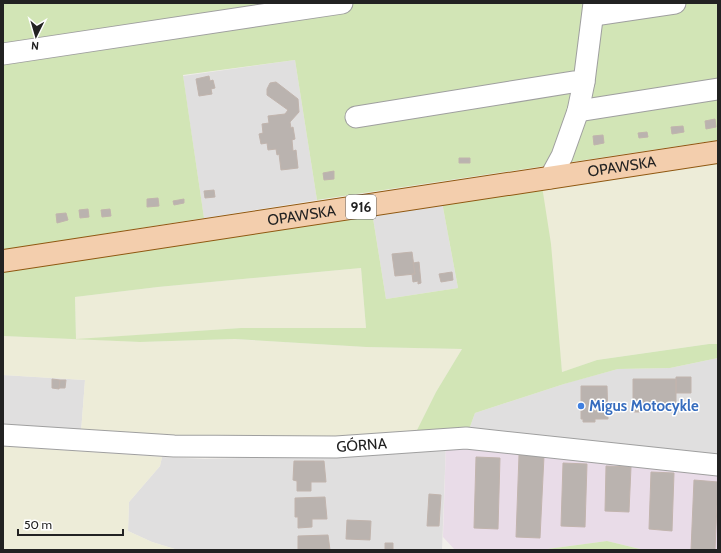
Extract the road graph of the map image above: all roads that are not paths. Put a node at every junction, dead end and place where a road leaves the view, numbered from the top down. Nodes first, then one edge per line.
1 (342, 3) edge
2 (675, 3) edge
3 (594, 9) edge
4 (3, 54) edge
5 (584, 82) junction
6 (718, 90) edge
7 (578, 111) junction
8 (356, 116) dead end
9 (718, 152) edge
10 (550, 178) junction
11 (3, 261) edge
12 (3, 435) edge
13 (718, 465) edge

1 - 4 street
2 - 3 street
3 - 5 street
5 - 7 street
5 - 8 street
6 - 7 street
7 - 10 street
9 - 10 main road, OPAWSKA / 916
10 - 11 main road, OPAWSKA / 916
12 - 13 street, GÓRNA

